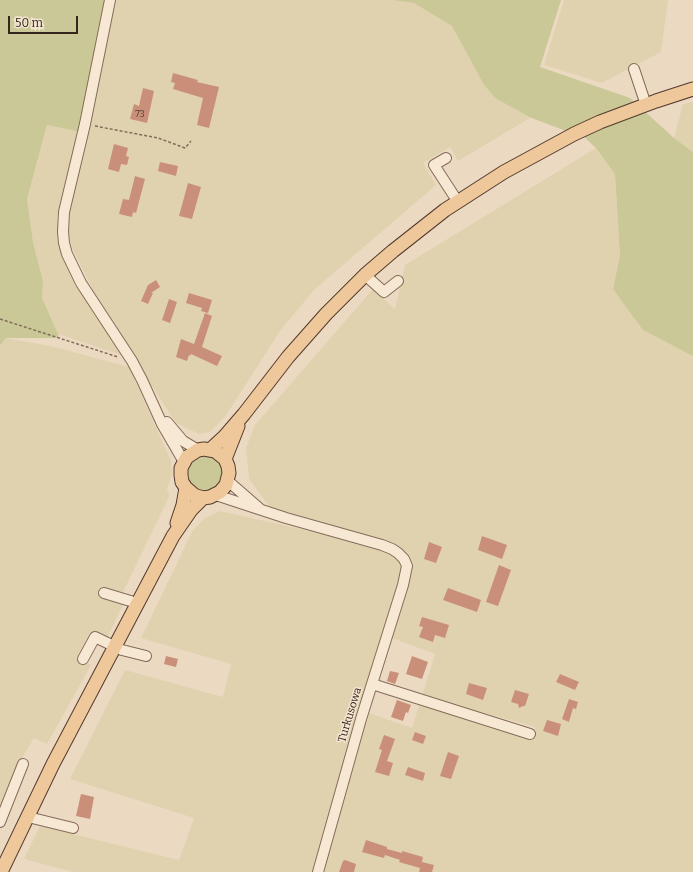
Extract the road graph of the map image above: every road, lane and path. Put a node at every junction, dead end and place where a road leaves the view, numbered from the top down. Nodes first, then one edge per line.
1 (110, 0) edge
2 (634, 69) dead end
3 (693, 89) edge
4 (646, 105) junction
5 (85, 124) junction
6 (191, 141) dead end
7 (446, 158) dead end
8 (458, 202) junction
9 (365, 275) junction
10 (398, 281) dead end
11 (0, 319) edge
12 (132, 361) junction
13 (153, 405) junction
14 (244, 414) junction
15 (204, 450) junction
16 (225, 459) junction
17 (184, 462) junction
18 (228, 481) junction
19 (186, 488) junction
20 (210, 496) junction
21 (264, 511) junction
22 (173, 536) junction
23 (104, 593) dead end
24 (137, 603) junction
25 (114, 646) junction
26 (146, 656) dead end
27 (83, 659) dead end
28 (372, 684) junction
29 (530, 734) dead end
30 (23, 764) dead end
31 (28, 817) junction
32 (0, 822) edge
33 (73, 828) dead end
34 (4, 857) edge
35 (1, 872) edge
36 (318, 872) edge

1 - 5 street
2 - 4 street
3 - 4 main road
4 - 8 main road
5 - 6 path
5 - 12 street
7 - 8 street
8 - 9 main road
9 - 10 street
9 - 14 main road
11 - 12 path
12 - 13 street
13 - 15 street
13 - 17 street
14 - 15 main road
14 - 16 main road
15 - 16 main road
15 - 17 main road
16 - 18 main road
17 - 19 main road
18 - 20 main road
18 - 21 street
19 - 20 main road
19 - 22 main road
20 - 21 street
20 - 22 main road
21 - 28 street, Turkusowa
22 - 24 main road
23 - 24 street
24 - 25 main road
25 - 26 street
25 - 27 street
25 - 31 main road
28 - 29 street
28 - 36 street, Turkusowa
30 - 32 street
31 - 33 street
31 - 34 main road
34 - 35 main road

